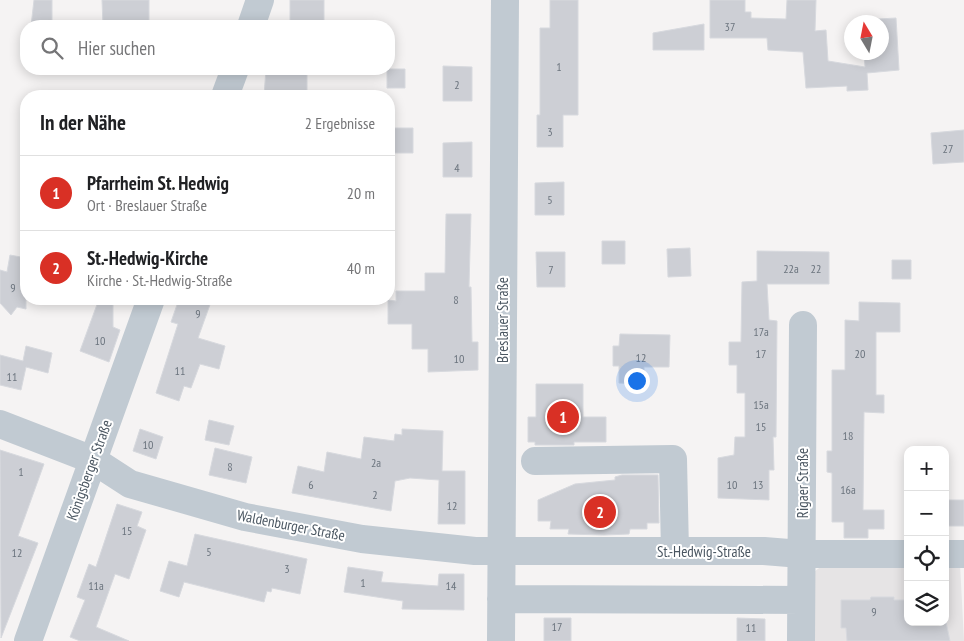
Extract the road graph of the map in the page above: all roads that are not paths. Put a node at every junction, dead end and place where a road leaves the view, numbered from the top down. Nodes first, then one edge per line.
1 (260, 0) edge
2 (505, 0) edge
3 (253, 20) edge
4 (233, 75) edge
5 (227, 90) edge
6 (150, 305) edge
7 (803, 325) dead end
8 (0, 424) edge
9 (93, 460) junction
10 (535, 460) dead end
11 (500, 551) junction
12 (675, 551) junction
13 (802, 554) junction
14 (904, 554) edge
15 (949, 554) edge
16 (964, 554) edge
17 (501, 599) junction
18 (801, 600) junction
19 (28, 641) edge
20 (501, 641) edge
21 (801, 641) edge

1 - 3 street
2 - 11 street, Breslauer Straße
4 - 5 street
6 - 9 street, Königsberger Straße
7 - 13 street, Rigaer Straße
8 - 9 street, Waldenburger Straße
9 - 11 street, Waldenburger Straße
9 - 19 street, Königsberger Straße
10 - 12 street
11 - 12 street, St.-Hedwig-Straße
11 - 17 street, Breslauer Straße
12 - 13 street, St.-Hedwig-Straße
13 - 14 street, St.-Hedwig-Straße
13 - 18 street, Rigaer Straße
15 - 16 street
17 - 18 street
17 - 20 street, Breslauer Straße
18 - 21 street, Rigaer Straße

